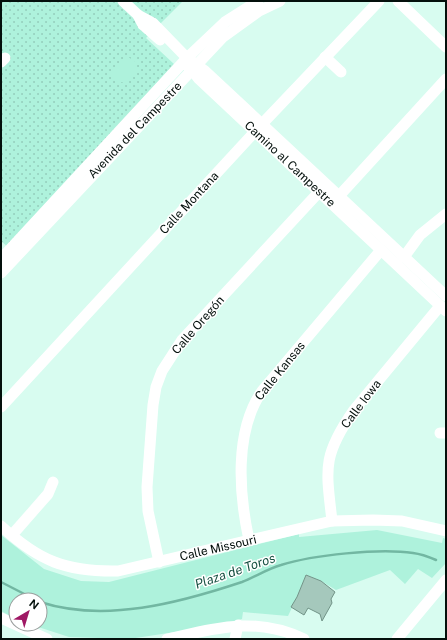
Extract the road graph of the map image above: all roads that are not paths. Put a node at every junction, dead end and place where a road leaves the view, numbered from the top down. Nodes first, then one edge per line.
1 (123, 1) edge
2 (258, 1) edge
3 (280, 1) edge
4 (379, 1) edge
5 (398, 1) edge
6 (446, 47) edge
7 (325, 57) junction
8 (185, 60) junction
9 (194, 67) junction
10 (342, 72) dead end
11 (446, 78) edge
12 (258, 128) junction
13 (80, 180) junction
14 (319, 192) junction
15 (339, 196) junction
16 (446, 214) edge
17 (381, 250) junction
18 (404, 257) junction
19 (1, 259) edge
20 (1, 273) edge
21 (444, 304) edge
22 (1, 407) edge
23 (53, 482) dead end
24 (332, 521) junction
25 (1, 526) edge
26 (446, 531) edge
27 (12, 536) junction
28 (249, 540) junction
29 (159, 562) junction
30 (446, 580) edge
31 (1, 618) edge
32 (238, 625) junction
33 (47, 639) edge
34 (167, 639) edge
35 (235, 639) edge
36 (304, 639) edge
37 (397, 639) edge

1 - 8 street, Camino al Campestre
2 - 8 street, Avenida del Campestre
3 - 9 street, Avenida del Campestre
4 - 7 street, Calle Montana
5 - 6 street
7 - 10 street
7 - 12 street, Calle Montana
8 - 9 street, Camino al Campestre
8 - 13 street, Avenida del Campestre
9 - 12 street, Camino al Campestre
9 - 13 street, Avenida del Campestre
11 - 15 street
12 - 14 street, Camino al Campestre
12 - 15 street, Camino al Campestre
12 - 22 street, Calle Montana
13 - 19 street, Avenida del Campestre
13 - 20 street, Avenida del Campestre
14 - 17 street, Camino al Campestre
14 - 29 street, Calle Oregón
15 - 18 street, Camino al Campestre
16 - 18 street
17 - 21 street, Camino al Campestre
17 - 28 street, Calle Kansas
18 - 21 street, Camino al Campestre
21 - 24 street, Calle Iowa
23 - 27 street
24 - 26 street, Calle Missouri
24 - 28 street, Calle Missouri
25 - 27 street, Calle Missouri
27 - 29 street, Calle Missouri
28 - 29 street, Calle Missouri
30 - 37 street
31 - 33 street
32 - 34 street
32 - 35 street
32 - 36 street

